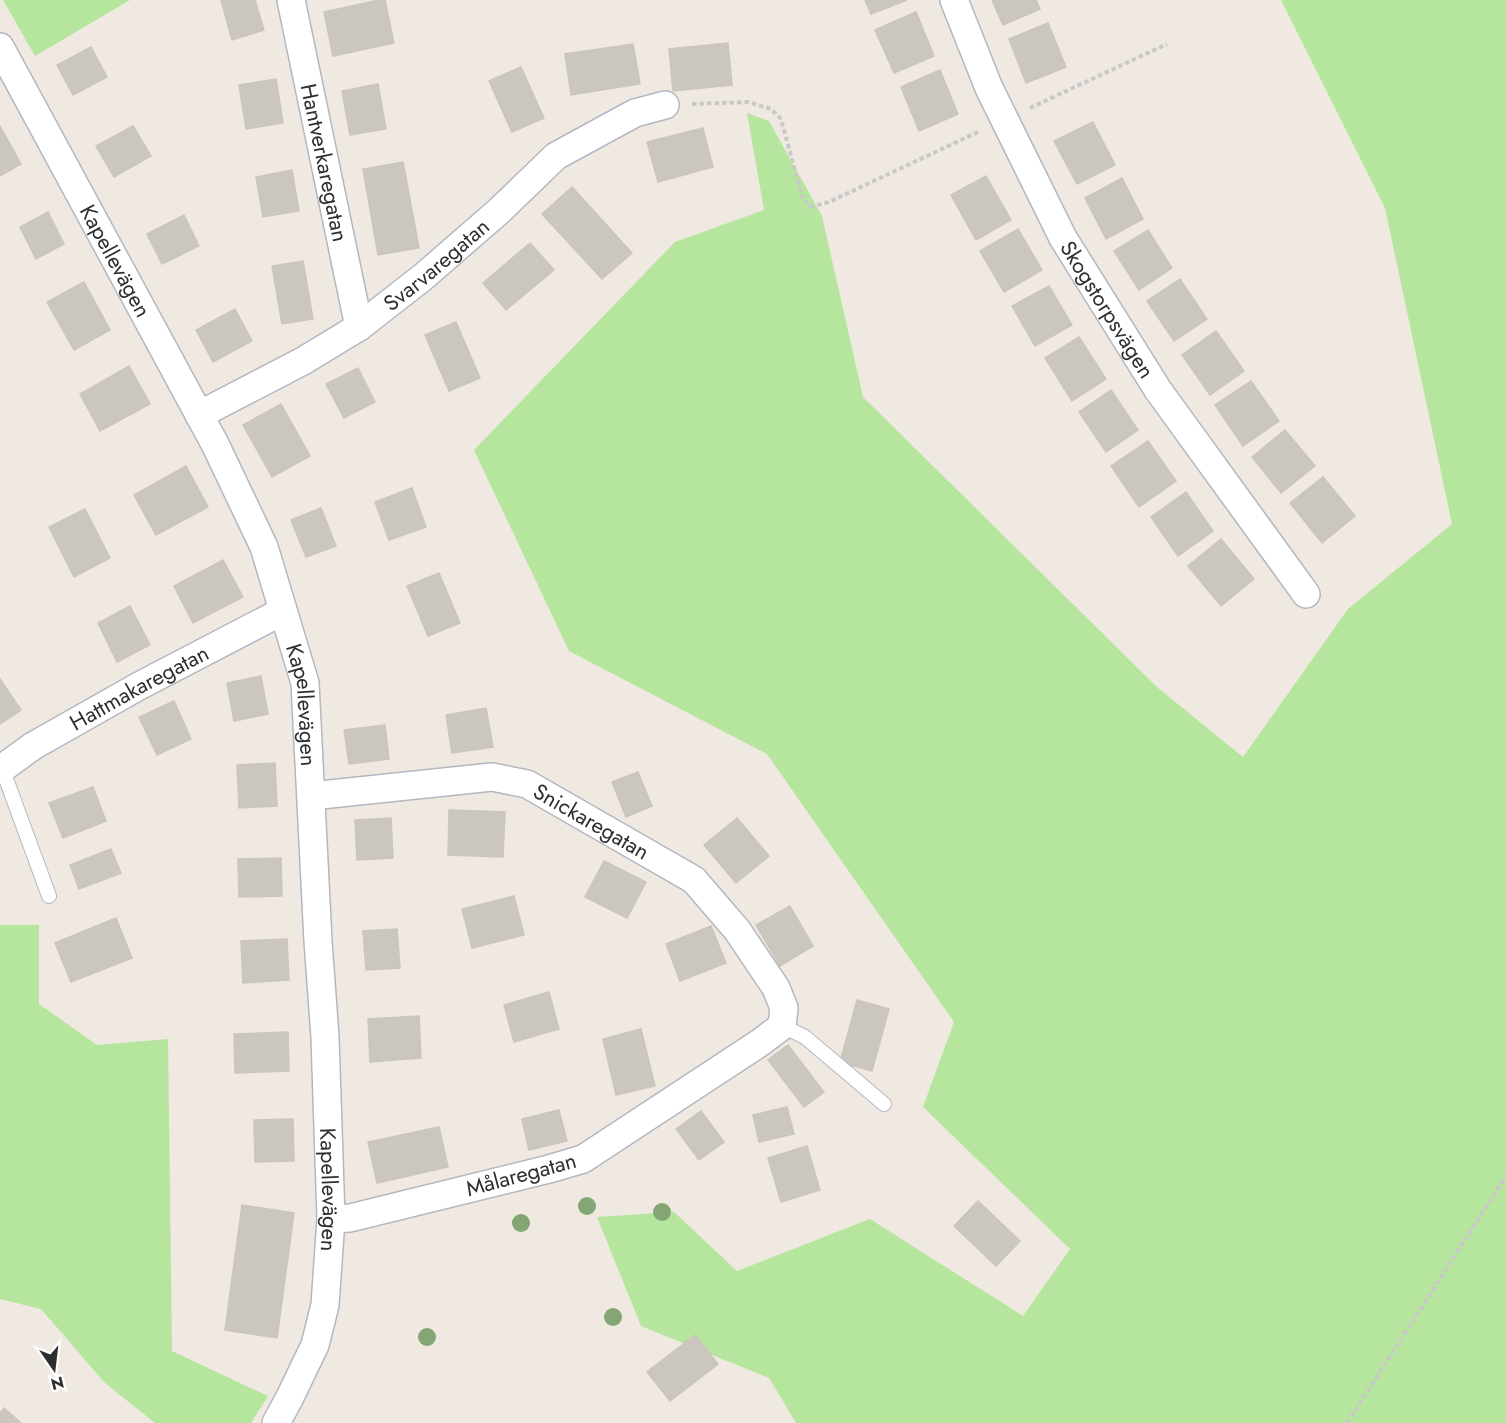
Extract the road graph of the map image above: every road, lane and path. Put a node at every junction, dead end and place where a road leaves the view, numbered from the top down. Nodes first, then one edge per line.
1 (291, 0) edge
2 (954, 0) edge
3 (1167, 44) dead end
4 (0, 47) edge
5 (665, 105) joint
6 (1004, 120) junction
7 (358, 327) junction
8 (199, 415) junction
9 (1306, 594) dead end
10 (284, 611) junction
11 (1, 769) edge
12 (311, 796) junction
13 (50, 896) dead end
14 (782, 1026) junction
15 (884, 1104) dead end
16 (1506, 1176) edge
17 (331, 1219) junction
18 (276, 1423) edge
19 (1347, 1423) edge

1 - 7 street, Hantverkaregatan
2 - 6 street, Skogstorpsvägen
3 - 6 path
4 - 8 street, Kapellevägen
5 - 6 path
5 - 7 street, Svarvaregatan
6 - 9 street, Skogstorpsvägen
7 - 8 street, Svarvaregatan
8 - 10 street, Kapellevägen
10 - 11 street, Hattmakaregatan
10 - 12 street, Kapellevägen
11 - 13 lane
12 - 14 street, Snickaregatan
12 - 17 street, Kapellevägen
14 - 15 lane
14 - 17 street, Målaregatan
16 - 19 path
17 - 18 street, Kapellevägen

